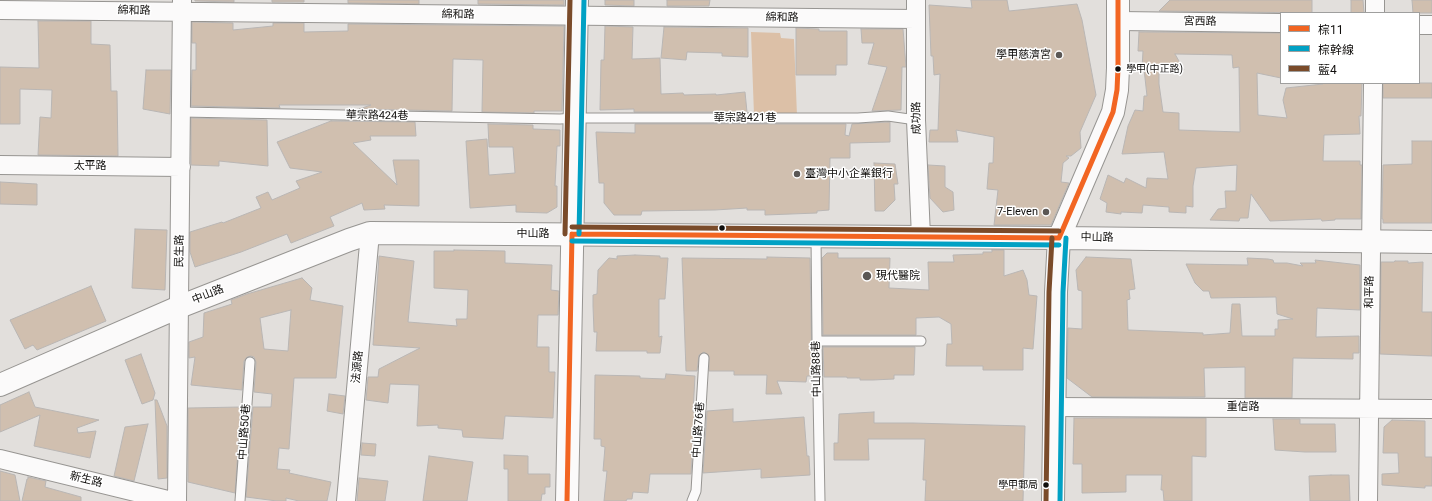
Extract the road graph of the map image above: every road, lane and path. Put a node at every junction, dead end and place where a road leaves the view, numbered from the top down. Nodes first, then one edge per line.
1 (916, 0) edge
2 (1375, 0) edge
3 (182, 6) edge
4 (577, 8) edge
5 (0, 10) edge
6 (1118, 10) edge
7 (1375, 12) edge
8 (916, 19) junction
9 (1280, 23) edge
10 (1420, 25) edge
11 (1432, 25) edge
12 (1374, 84) edge
13 (181, 112) junction
14 (574, 118) junction
15 (916, 120) junction
16 (0, 166) edge
17 (180, 167) junction
18 (370, 233) junction
19 (572, 234) junction
20 (816, 236) junction
21 (921, 237) junction
22 (1059, 238) junction
23 (1371, 241) junction
24 (1432, 242) edge
25 (179, 307) junction
26 (817, 341) junction
27 (921, 341) dead end
28 (704, 358) dead end
29 (250, 362) dead end
30 (0, 385) edge
31 (1054, 407) junction
32 (1368, 408) junction
33 (1432, 409) edge
34 (0, 459) edge
35 (172, 501) edge
36 (177, 501) edge
37 (240, 501) edge
38 (346, 501) edge
39 (567, 501) edge
40 (692, 501) edge
41 (820, 501) edge
42 (1053, 501) edge
43 (1368, 501) edge

1 - 8 street, 成功路
2 - 7 street
3 - 4 street, 綿和路
3 - 5 street, 綿和路
3 - 13 street, 民生路
4 - 8 street, 綿和路
4 - 14 main road
6 - 9 street, 宮西路
6 - 22 main road
8 - 15 street, 成功路
10 - 11 street
12 - 23 street, 和平路
13 - 14 lane, 華宗路424巷
13 - 17 street, 民生路
14 - 15 lane, 華宗路421巷
14 - 19 main road
15 - 21 street, 成功路
16 - 17 street, 太平路
17 - 25 street, 民生路
18 - 19 main road, 中山路
18 - 25 main road, 中山路
18 - 38 street, 法源路
19 - 20 main road, 中山路
19 - 39 main road
20 - 21 main road, 中山路
20 - 26 lane, 中山路88巷
21 - 22 main road, 中山路
22 - 23 main road, 中山路
22 - 31 main road
23 - 24 main road, 中山路
23 - 32 street, 和平路
25 - 30 main road, 中山路
25 - 36 street, 民生路
26 - 27 lane
26 - 41 lane, 中山路88巷
28 - 40 lane, 中山路76巷
29 - 37 lane, 中山路50巷
31 - 32 street, 重信路
31 - 42 main road
32 - 33 street, 重信路
32 - 43 street, 和平路
34 - 35 street, 新生路

